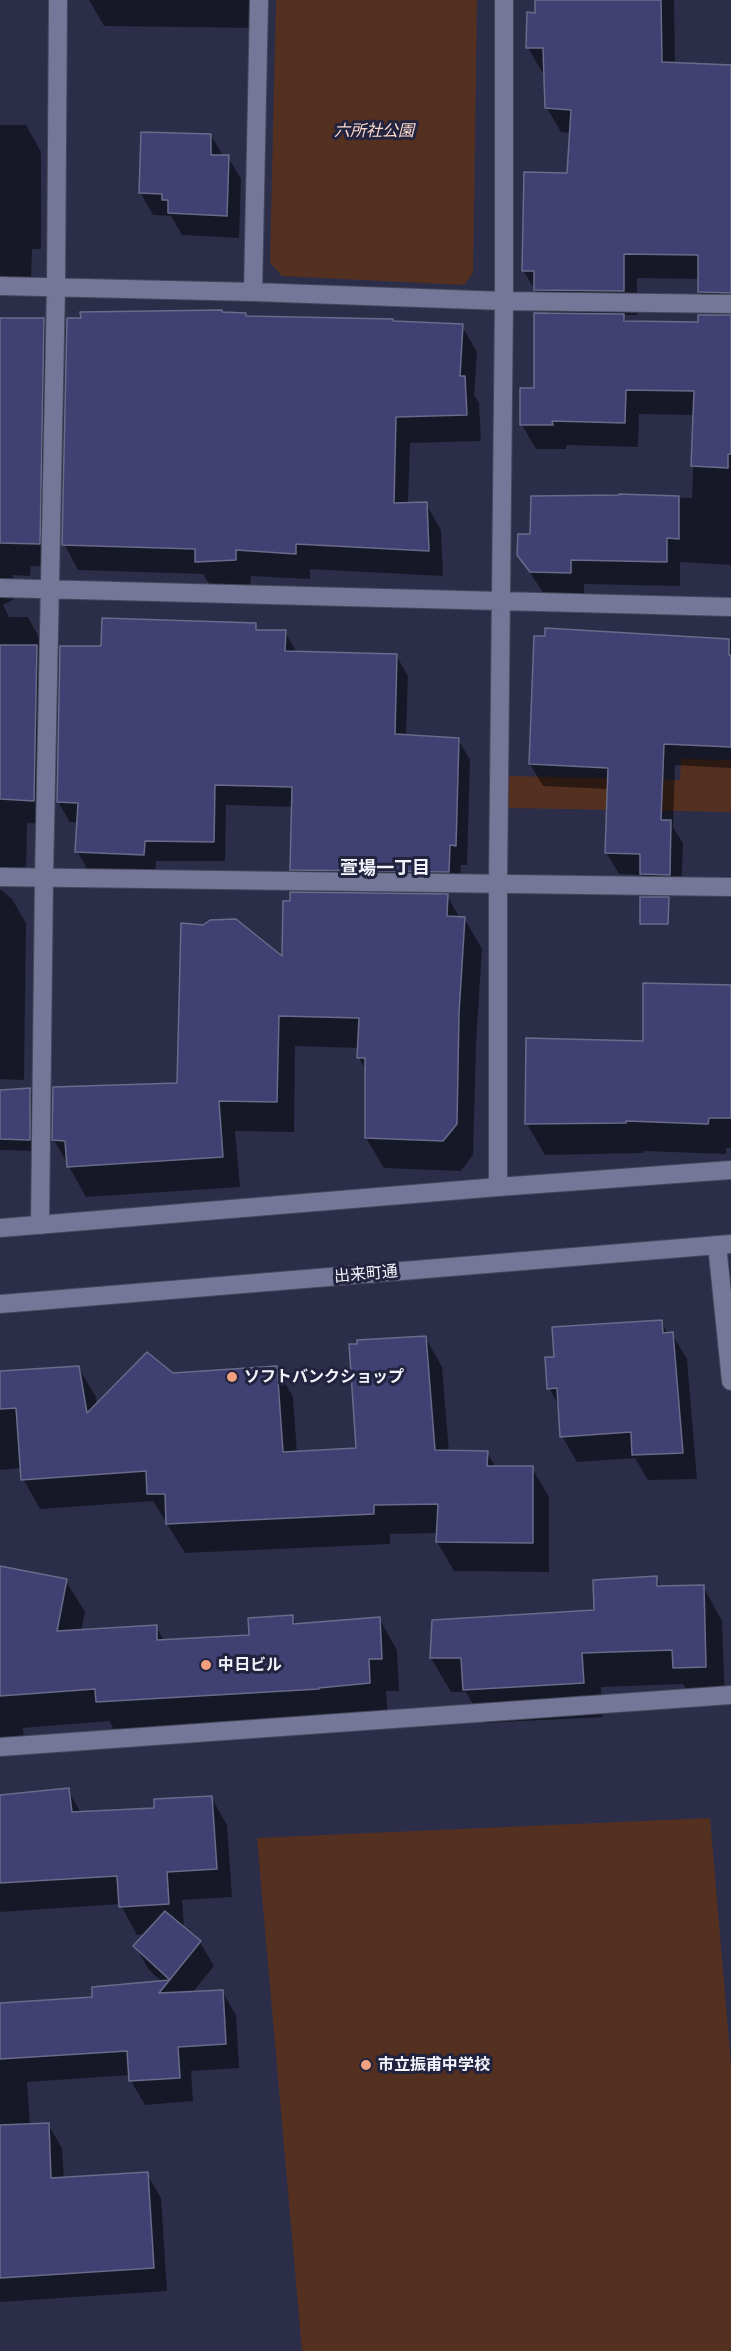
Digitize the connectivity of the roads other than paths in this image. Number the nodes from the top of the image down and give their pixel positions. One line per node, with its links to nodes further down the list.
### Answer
1 (58, 0): 5 (street)
2 (259, 0): 6 (street)
3 (504, 0): 7 (street)
4 (0, 286): 5 (street)
5 (56, 286): 6 (street); 10 (street)
6 (253, 292): 7 (street)
7 (504, 302): 8 (street); 11 (street)
8 (731, 304)
9 (0, 588): 10 (street)
10 (50, 589): 11 (street); 14 (street)
11 (500, 602): 12 (street); 15 (street)
12 (731, 607)
13 (0, 877): 14 (street)
14 (44, 877): 15 (street); 19 (street)
15 (498, 883): 16 (street); 18 (street)
16 (731, 887)
17 (731, 1170): 18 (street)
18 (498, 1187): 19 (street)
19 (40, 1225): 20 (street)
20 (0, 1228)
21 (724, 1245): 22 (street, 出来町通); 23 (street)
22 (0, 1304)
23 (731, 1381)
24 (731, 1695): 25 (street)
25 (0, 1747)

